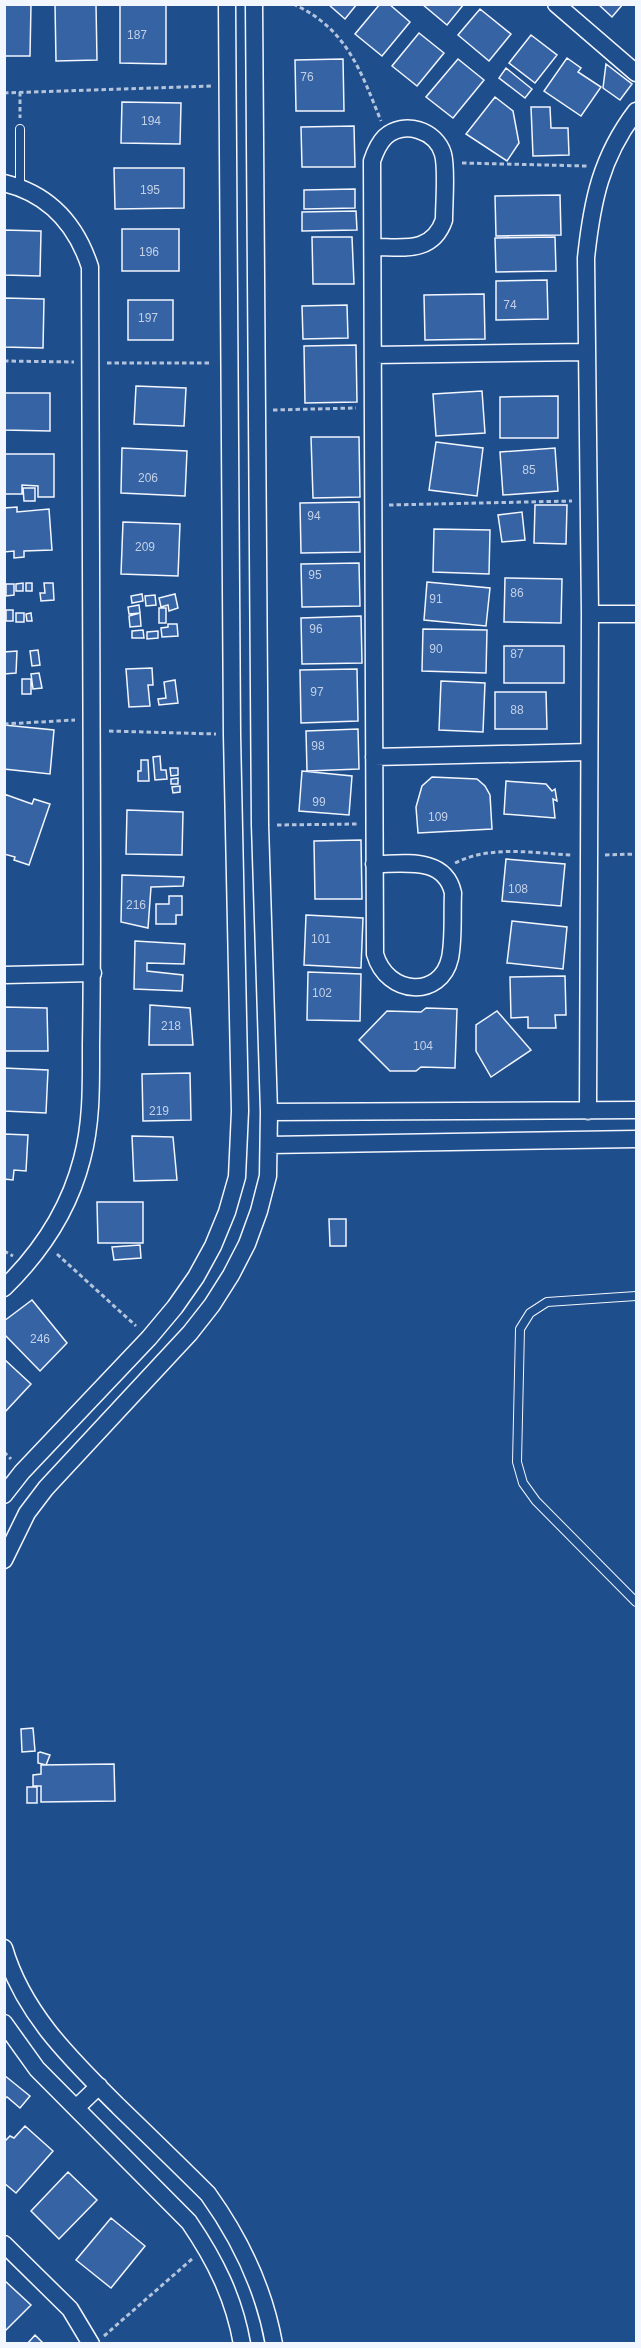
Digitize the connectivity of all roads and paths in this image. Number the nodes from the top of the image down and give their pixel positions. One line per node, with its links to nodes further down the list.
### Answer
1 (227, 4): 6 (street)
2 (254, 4): 16 (street)
3 (293, 4): 11 (path)
4 (556, 4): 5 (street)
5 (636, 73)
6 (228, 86): 8 (path); 15 (street)
7 (4, 93): 8 (path)
8 (20, 93): 10 (path)
9 (636, 111): 13 (street)
10 (20, 129): 14 (lane)
11 (387, 135): 12 (street); 17 (street)
12 (443, 163): 13 (path); 17 (street)
13 (604, 166): 18 (street)
14 (12, 186): 21 (street)
15 (228, 206): 16 (street); 22 (street)
16 (257, 208): 24 (street)
17 (372, 247): 19 (street)
18 (587, 352): 19 (street); 25 (street)
19 (373, 355): 23 (street)
20 (4, 361): 21 (path)
21 (90, 363): 22 (path); 30 (street)
22 (229, 363): 31 (street)
23 (373, 408): 24 (path); 26 (street)
24 (258, 411): 35 (street)
25 (588, 500): 26 (path); 27 (street)
26 (373, 506): 33 (street)
27 (590, 614): 28 (street); 32 (street)
28 (636, 614)
29 (4, 723): 30 (path)
30 (92, 725): 31 (path); 42 (street)
31 (232, 735): 40 (street)
32 (589, 752): 33 (street); 37 (street)
33 (374, 757): 34 (street)
34 (374, 824): 35 (path); 38 (street)
35 (260, 825): 41 (street)
36 (636, 854): 37 (path)
37 (587, 856): 39 (path); 45 (street)
38 (374, 864): 39 (street); 39 (street)
39 (442, 872)
40 (236, 921): 41 (street); 52 (street)
41 (263, 921): 46 (street)
42 (93, 972): 43 (street); 49 (street)
43 (4, 975)
44 (636, 1110): 45 (street)
45 (588, 1111): 46 (street)
46 (269, 1112): 48 (street)
47 (636, 1139): 48 (street)
48 (268, 1144): 54 (street)
49 (45, 1242): 50 (street); 52 (path)
50 (4, 1288)
51 (636, 1296): 55 (lane)
52 (149, 1338): 53 (street)
53 (4, 1495)
54 (4, 1560)
55 (636, 1602)
56 (4, 1948): 58 (street)
57 (4, 2023): 59 (street)
58 (99, 2086): 59 (street); 65 (street)
59 (76, 2108): 61 (street)
60 (4, 2244): 62 (street)
61 (206, 2247): 63 (path); 64 (street)
62 (92, 2343)
63 (96, 2343)
64 (242, 2343)
65 (274, 2343)

